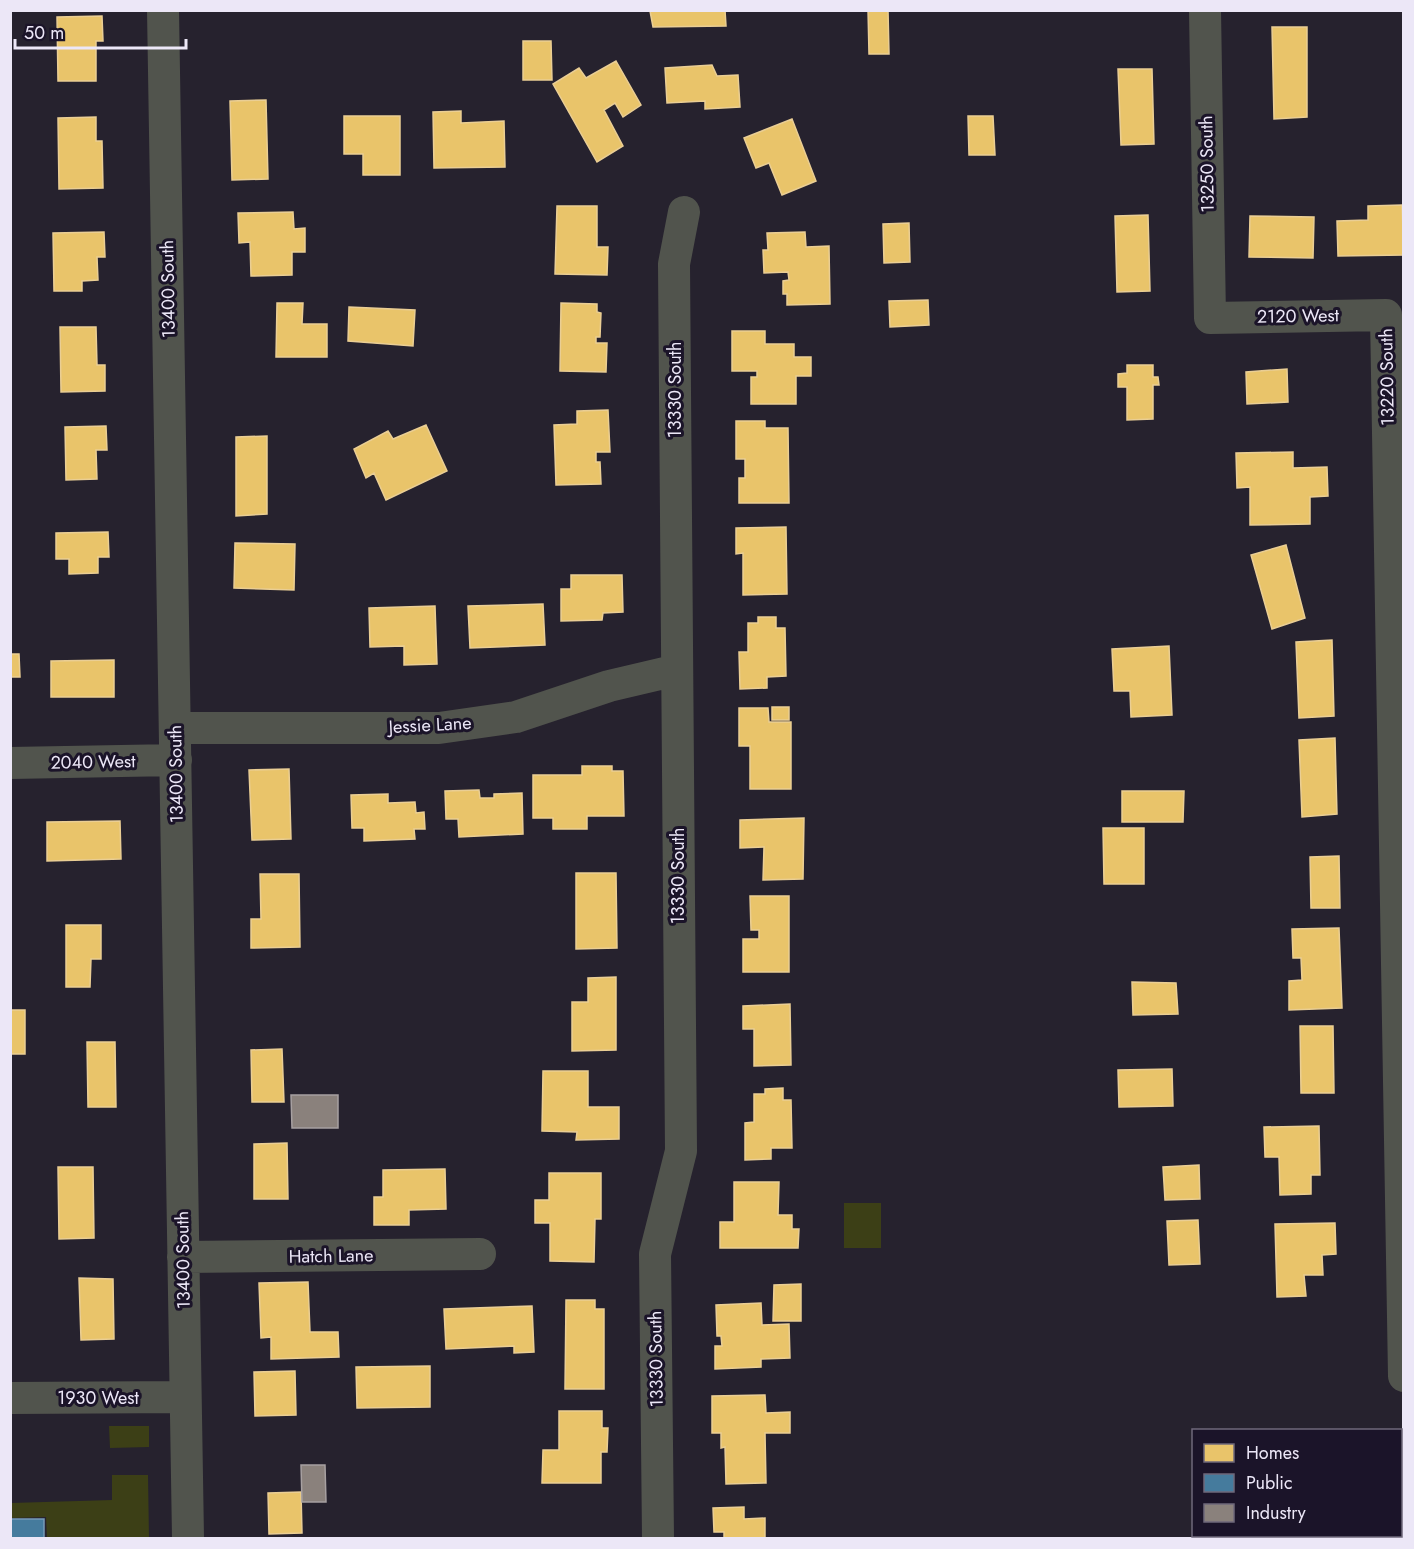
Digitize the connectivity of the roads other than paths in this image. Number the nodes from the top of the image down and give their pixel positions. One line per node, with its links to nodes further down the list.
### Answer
1 (163, 10): 7 (street, 13400 South)
2 (1205, 10): 5 (street, 13250 South)
3 (684, 212): 6 (street, 13330 South)
4 (1386, 315): 5 (street, 2120 West); 12 (street, 13220 South)
5 (1210, 318)
6 (677, 670): 7 (street, Jessie Lane); 16 (street, 13330 South)
7 (176, 728): 8 (street, 13400 South)
8 (176, 760): 9 (street, 2040 West); 11 (street, 13400 South)
9 (10, 763)
10 (480, 1254): 11 (street, Hatch Lane)
11 (183, 1257): 13 (street, 13400 South)
12 (1404, 1376)
13 (185, 1397): 14 (street, 1930 West); 15 (street, 13400 South)
14 (10, 1398)
15 (188, 1539)
16 (658, 1539)

